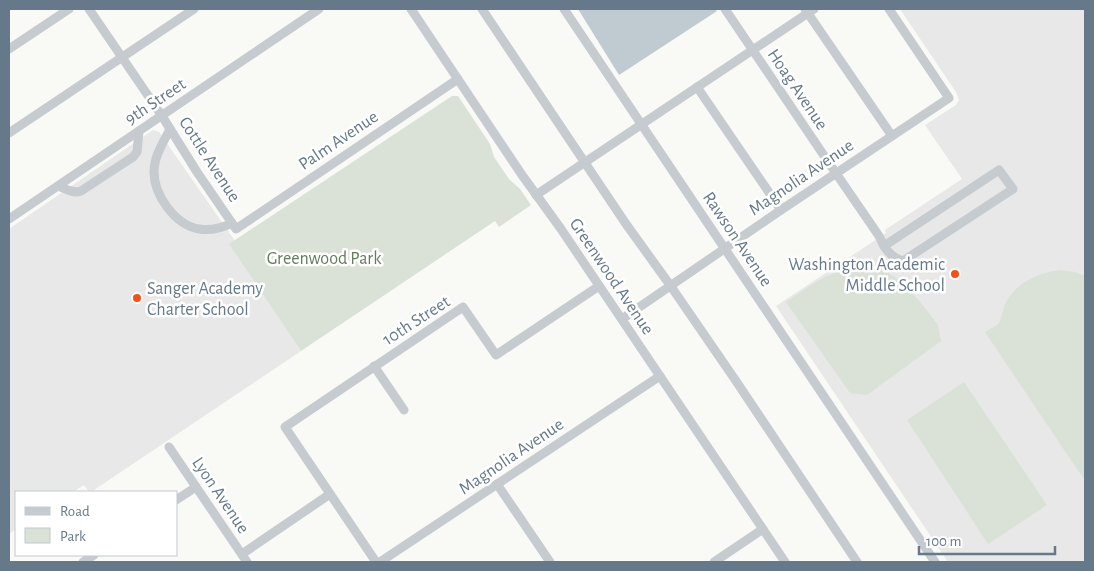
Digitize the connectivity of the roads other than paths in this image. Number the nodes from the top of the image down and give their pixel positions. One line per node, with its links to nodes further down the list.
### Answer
1 (68, 9): 11 (street)
2 (89, 9): 13 (street, Cottle Avenue)
3 (194, 9): 13 (street)
4 (319, 9): 16 (street, 9th Street)
5 (411, 9): 14 (street, Greenwood Avenue)
6 (482, 9): 22 (street)
7 (564, 9): 17 (street, Rawson Avenue)
8 (725, 9): 12 (street, Hoag Avenue)
9 (889, 9): 21 (street, Magnolia Avenue)
10 (809, 10): 12 (street); 21 (street)
11 (9, 49)
12 (753, 50): 15 (street); 23 (street, Hoag Avenue)
13 (122, 57): 16 (street, Cottle Avenue); 20 (street)
14 (458, 79): 25 (street, Greenwood Avenue); 28 (street, Palm Avenue)
15 (698, 87): 17 (street); 26 (street)
16 (162, 116): 18 (street, Cottle Avenue); 19 (street, 9th Street)
17 (642, 124): 22 (street); 30 (street, Rawson Avenue)
18 (170, 129): 28 (street, Cottle Avenue); 28 (street, Palm Avenue)
19 (139, 131): 24 (street, 9th Street); 24 (street)
20 (9, 133)
21 (892, 136): 23 (street, Magnolia Avenue)
22 (585, 162): 25 (street); 31 (street)
23 (837, 173): 26 (street, Magnolia Avenue); 29 (street, Hoag Avenue)
24 (58, 186): 27 (street, 9th Street)
25 (536, 195): 32 (street, Greenwood Avenue)
26 (781, 210): 30 (street, Magnolia Avenue)
27 (9, 219)
28 (234, 226)
29 (884, 246): 29 (street)
30 (725, 248): 31 (street, Magnolia Avenue); 50 (street, Rawson Avenue)
31 (670, 285): 33 (street, Magnolia Avenue); 49 (street)
32 (599, 286): 33 (street, Greenwood Avenue); 34 (street, 10th Street)
33 (622, 319): 35 (street, Greenwood Avenue)
34 (374, 366): 36 (street); 40 (street, 10th Street)
35 (660, 376): 38 (street, Magnolia Avenue); 42 (street, Greenwood Avenue)
36 (404, 410)
37 (169, 447): 39 (street, Lyon Avenue)
38 (497, 484): 45 (street, Magnolia Avenue); 46 (street)
39 (196, 486): 41 (street); 43 (street, Lyon Avenue)
40 (330, 494): 43 (street); 44 (street)
41 (178, 499)
42 (763, 529): 47 (street); 48 (street, Greenwood Avenue)
43 (244, 558)
44 (376, 562)
45 (380, 562)
46 (550, 562)
47 (714, 562)
48 (785, 562)
49 (857, 562)
50 (935, 562)

